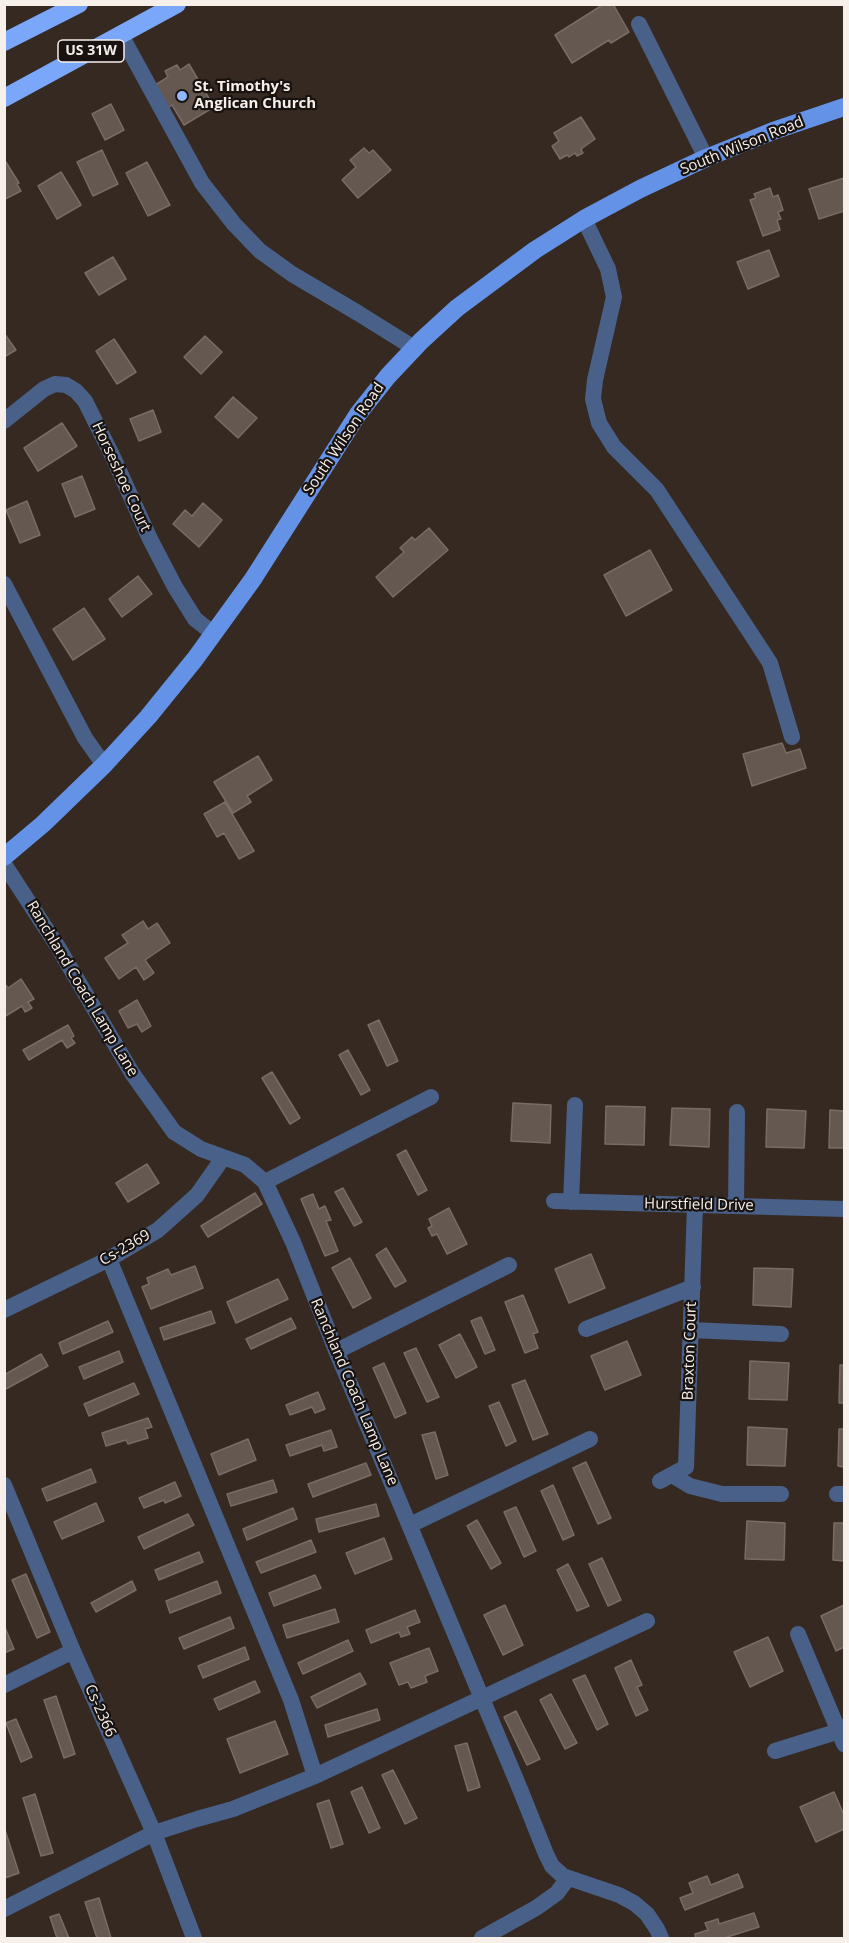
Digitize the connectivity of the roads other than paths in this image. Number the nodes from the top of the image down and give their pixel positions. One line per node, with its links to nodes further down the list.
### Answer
1 (79, 4): 5 (highway, US 31W)
2 (177, 4): 4 (highway, US 31W)
3 (639, 24): 8 (street)
4 (121, 35): 6 (highway, US 31W); 10 (street)
5 (4, 42)
6 (4, 98)
7 (844, 107): 8 (main road, South Wilson Road)
8 (706, 158): 9 (main road, South Wilson Road)
9 (584, 219): 10 (main road, South Wilson Road); 14 (street)
10 (414, 348): 13 (main road, South Wilson Road)
11 (4, 421): 13 (street, Horseshoe Court)
12 (4, 584): 15 (street)
13 (214, 634): 15 (main road, South Wilson Road)
14 (792, 737)
15 (104, 765): 16 (main road, South Wilson Road)
16 (4, 857)
17 (4, 864): 21 (street, Ranchland Coach Lamp Lane)
18 (431, 1097): 22 (street)
19 (575, 1105): 24 (street)
20 (738, 1112): 26 (street)
21 (223, 1158): 22 (street, Ranchland Coach Lamp Lane); 28 (street, Cs-2369)
22 (265, 1182): 35 (street, Ranchland Coach Lamp Lane)
23 (554, 1201): 24 (street, Hurstfield Drive)
24 (571, 1202): 25 (street, Hurstfield Drive)
25 (695, 1205): 26 (street, Hurstfield Drive); 30 (street, Braxton Court)
26 (736, 1206): 27 (street, Hurstfield Drive)
27 (844, 1209)
28 (109, 1259): 31 (street, Cs-2369); 47 (street)
29 (509, 1265): 35 (street)
30 (693, 1287): 32 (street); 33 (street, Braxton Court)
31 (4, 1310)
32 (586, 1329)
33 (691, 1330): 34 (street); 38 (street, Braxton Court)
34 (781, 1334)
35 (337, 1351): 39 (street, Ranchland Coach Lamp Lane)
36 (590, 1439): 39 (street)
37 (4, 1485): 42 (street, Cs-2366)
38 (782, 1494)
39 (410, 1525): 44 (street, Ranchland Coach Lamp Lane)
40 (647, 1621): 44 (street)
41 (798, 1634): 45 (street)
42 (73, 1652): 43 (street); 48 (street, Cs-2366)
43 (4, 1685)
44 (481, 1699): 47 (street); 49 (street, Ranchland Coach Lamp Lane)
45 (843, 1734): 46 (street)
46 (775, 1750)
47 (315, 1776): 48 (street)
48 (154, 1833): 50 (street); 51 (street, Cs-2366)
49 (568, 1878): 52 (street); 53 (street, Ranchland Coach Lamp Lane)
50 (4, 1909)
51 (194, 1938)
52 (482, 1938)
53 (661, 1938)

